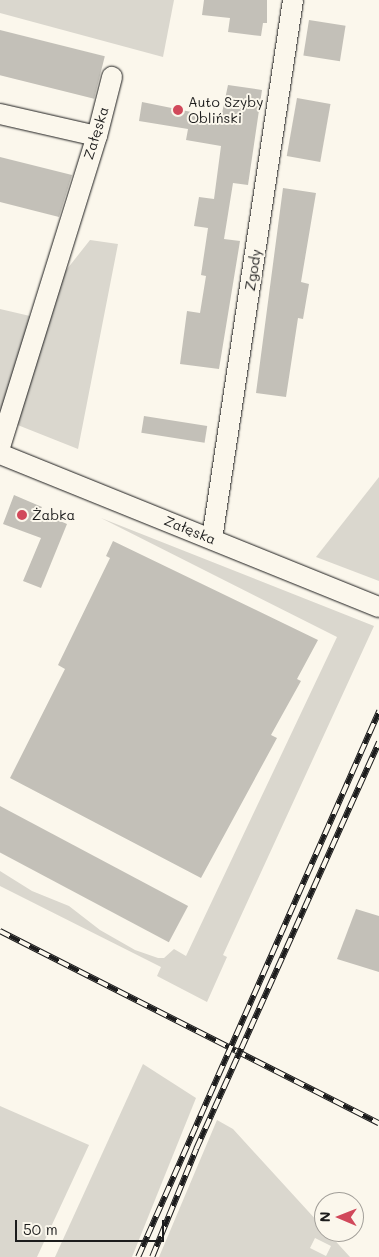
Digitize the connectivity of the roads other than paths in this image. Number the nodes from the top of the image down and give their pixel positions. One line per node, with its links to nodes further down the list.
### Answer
1 (293, 0): 7 (street, Zgody)
2 (112, 78): 4 (street, Załęska)
3 (0, 114): 4 (street)
4 (97, 136): 5 (street, Załęska)
5 (0, 447)
6 (0, 454): 7 (street, Załęska)
7 (212, 539): 8 (street, Załęska)
8 (379, 606)

